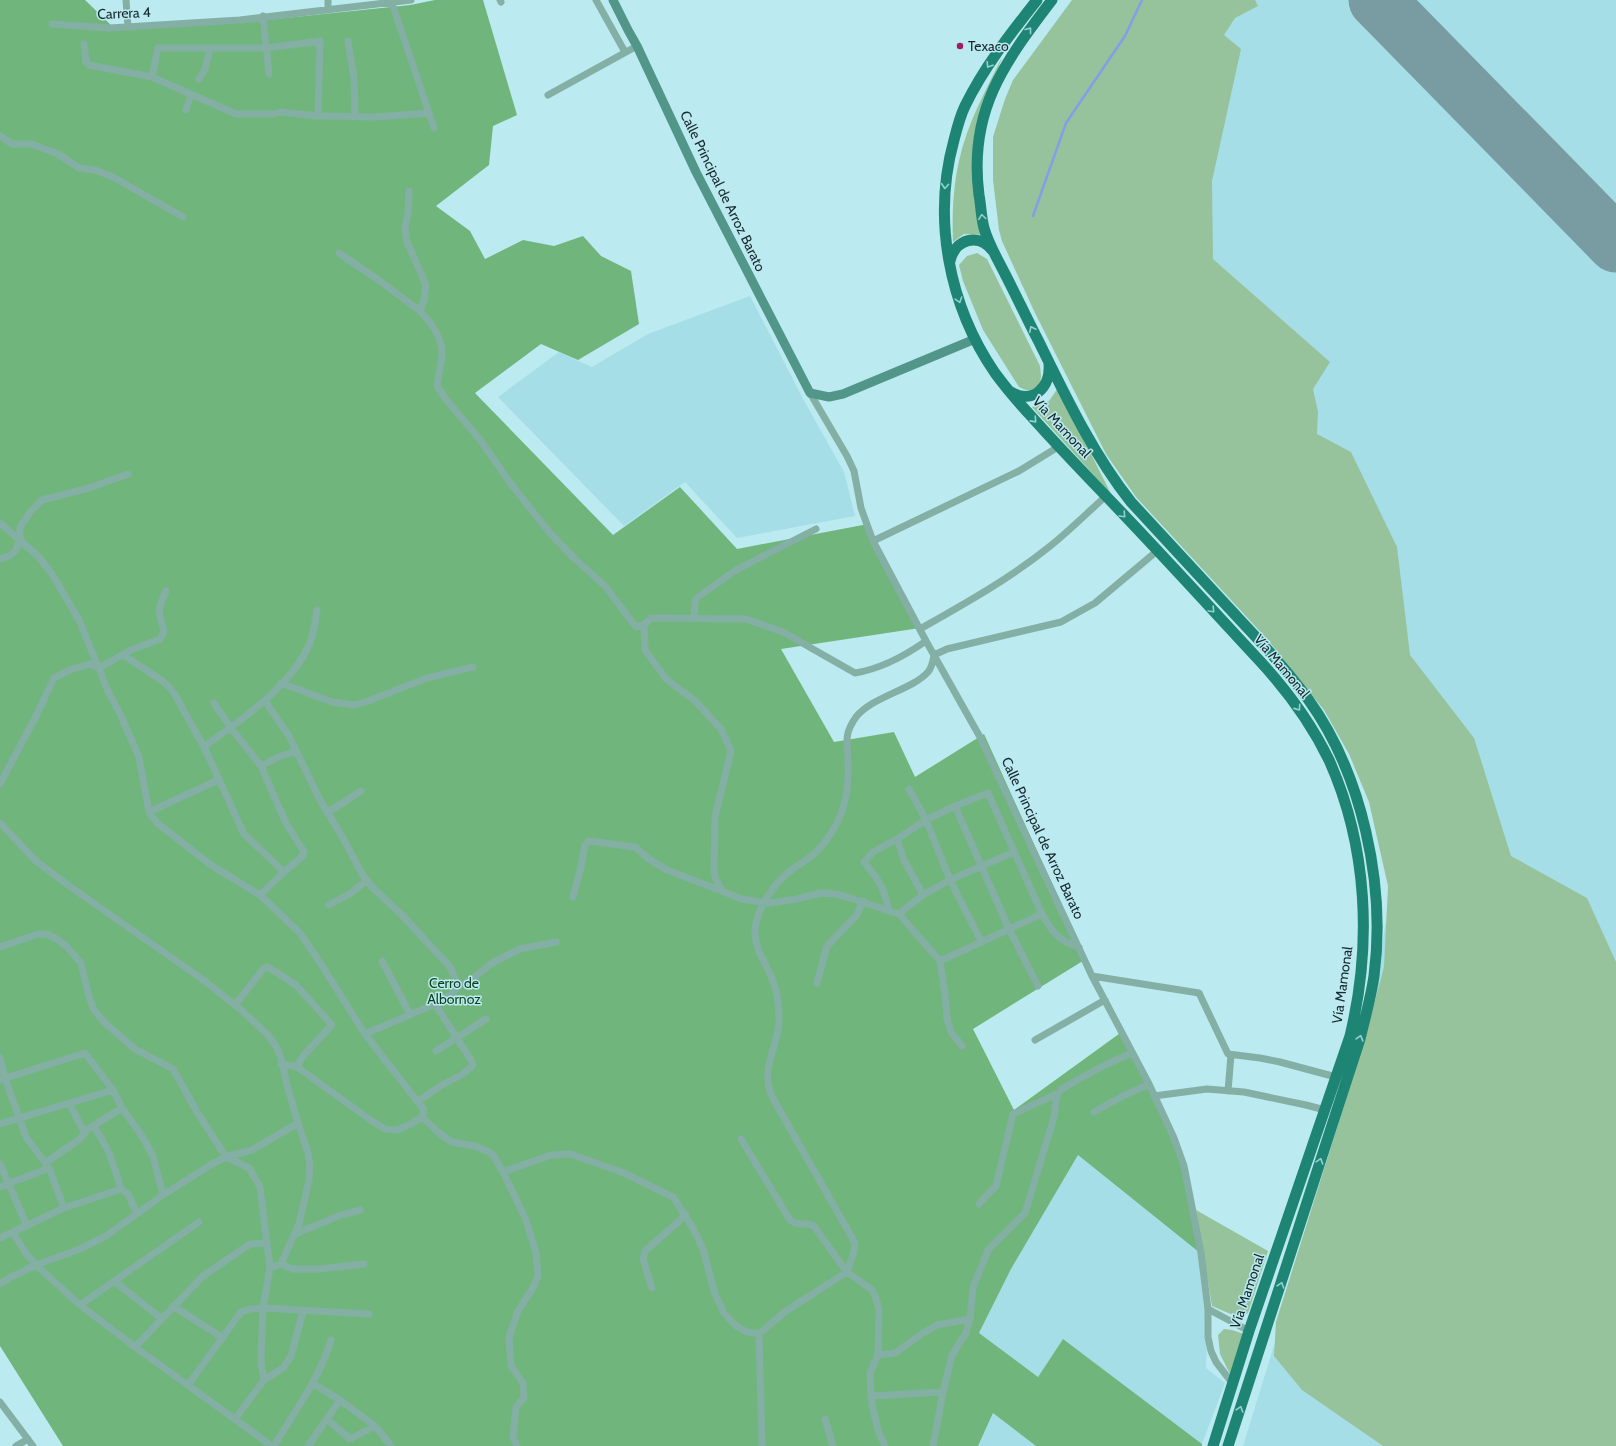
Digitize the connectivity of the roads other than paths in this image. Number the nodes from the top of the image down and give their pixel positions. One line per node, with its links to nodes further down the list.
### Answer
1 (126, 0): 12 (street)
2 (328, 0): 9 (street)
3 (411, 0): 8 (street, Carrera 4)
4 (596, 0): 18 (street)
5 (613, 0): 15 (street, Calle Principal de Arroz Barato)
6 (1037, 0): 34 (main road, Vía Mamonal, one-way to 34)
7 (1052, 0): 33 (main road, Vía Mamonal, one-way to 7)
8 (392, 3): 9 (street, Carrera 4); 25 (street)
9 (328, 10): 10 (street, Carrera 4)
10 (263, 16): 12 (street, Carrera 4); 16 (street)
11 (52, 24): 12 (street, Carrera 4)
12 (128, 26)
13 (348, 41): 27 (street)
14 (84, 44): 20 (street)
15 (637, 46): 18 (street); 39 (street, Calle Principal de Arroz Barato)
16 (267, 48): 17 (street); 19 (street); 26 (street)
17 (210, 49): 20 (street); 21 (street)
18 (625, 52): 23 (street)
19 (269, 74)
20 (152, 77): 22 (street)
21 (199, 79)
22 (191, 95): 24 (street); 26 (street)
23 (548, 95)
24 (186, 110)
25 (429, 112): 27 (street); 28 (street)
26 (318, 116): 27 (street)
27 (355, 117)
28 (434, 128)
29 (0, 136): 31 (street)
30 (409, 191): 35 (street)
31 (183, 217)
32 (339, 254): 35 (street)
33 (995, 254): 34 (main road); 37 (main road, Vía Mamonal, one-way to 33)
34 (949, 262): 36 (main road, Vía Mamonal, one-way to 36)
35 (420, 311): 52 (street)
36 (975, 339): 38 (main road, Vía Mamonal); 39 (street)
37 (1049, 364): 38 (main road); 200 (main road, Vía Mamonal, one-way to 37)
38 (1008, 391): 40 (main road, Vía Mamonal, one-way to 40)
39 (810, 393): 46 (street, Calle Principal de Arroz Barato)
40 (1058, 447): 42 (main road, Vía Mamonal); 46 (street)
41 (128, 474): 45 (street)
42 (1106, 496): 47 (main road, Vía Mamonal, one-way to 47); 53 (street)
43 (0, 523): 45 (street)
44 (816, 529): 51 (street)
45 (20, 540): 48 (street); 58 (street)
46 (873, 541): 53 (street, Calle Principal de Arroz Barato)
47 (1156, 551): 56 (street); 117 (main road, Vía Mamonal, one-way to 117)
48 (0, 559)
49 (166, 591): 55 (street)
50 (317, 610): 59 (street)
51 (694, 618): 52 (street); 54 (street)
52 (644, 625): 81 (street)
53 (920, 629): 54 (street, Calle Principal de Arroz Barato)
54 (926, 641): 56 (street, Calle Principal de Arroz Barato)
55 (123, 655): 58 (street); 63 (street)
56 (934, 655): 86 (street); 95 (street, Calle Principal de Arroz Barato)
57 (473, 667): 59 (street)
58 (99, 668): 67 (street); 71 (street)
59 (281, 683): 60 (street)
60 (266, 701): 62 (street); 64 (street)
61 (214, 703): 62 (street)
62 (230, 727): 63 (street); 65 (street)
63 (204, 747): 66 (street)
64 (296, 751): 65 (street); 72 (street)
65 (261, 766): 78 (street)
66 (218, 780): 71 (street); 78 (street)
67 (0, 784)
68 (909, 789): 73 (street)
69 (361, 792): 72 (street)
70 (955, 806): 73 (street); 76 (street); 77 (street)
71 (149, 812): 82 (street)
72 (327, 813): 79 (street)
73 (926, 820): 75 (street); 80 (street)
74 (0, 824): 104 (street)
75 (897, 839): 83 (street); 88 (street)
76 (1014, 852): 77 (street); 90 (street)
77 (982, 867): 80 (street); 91 (street)
78 (284, 872): 82 (street)
79 (367, 880): 87 (street); 101 (street)
80 (950, 880): 83 (street); 92 (street)
81 (722, 891): 84 (street); 86 (street)
82 (260, 895): 107 (street)
83 (923, 895): 89 (street)
84 (573, 897)
85 (863, 901): 86 (street); 88 (street); 99 (street)
86 (764, 903): 158 (street)
87 (329, 905)
88 (889, 911): 89 (street)
89 (899, 914): 97 (street)
90 (1042, 914): 91 (street); 95 (street)
91 (1009, 929): 92 (street); 100 (street)
92 (981, 941): 97 (street)
93 (556, 942): 101 (street)
94 (0, 947): 135 (street)
95 (1079, 947): 98 (street, Calle Principal de Arroz Barato)
96 (382, 961): 105 (street)
97 (940, 961): 110 (street)
98 (1092, 976): 102 (street, Calle Principal de Arroz Barato); 113 (street)
99 (817, 983)
100 (1038, 986)
101 (457, 988): 103 (street)
102 (1105, 1000): 109 (street); 112 (street, Calle Principal de Arroz Barato)
103 (435, 1004): 105 (street); 108 (street)
104 (235, 1005): 115 (street); 116 (street)
105 (410, 1014): 107 (street)
106 (486, 1019): 108 (street)
107 (364, 1034): 124 (street)
108 (456, 1038): 111 (street); 124 (street)
109 (1035, 1040)
110 (962, 1046)
111 (436, 1051)
112 (1132, 1053): 119 (street, Calle Principal de Arroz Barato); 122 (street)
113 (1231, 1055): 117 (street); 121 (street)
114 (0, 1058): 118 (street)
115 (282, 1064): 116 (street); 131 (street)
116 (297, 1067): 129 (street)
117 (1336, 1077): 127 (main road, Vía Mamonal)
118 (3, 1079): 120 (street); 130 (street)
119 (1149, 1084): 123 (street, Calle Principal de Arroz Barato); 128 (street)
120 (113, 1090): 125 (street); 126 (street)
121 (1228, 1091): 123 (street); 127 (street)
122 (1057, 1094): 143 (street); 169 (street)
123 (1154, 1096): 165 (street, Calle Principal de Arroz Barato)
124 (418, 1101): 129 (street)
125 (69, 1103): 130 (street); 133 (street)
126 (122, 1108): 133 (street); 142 (street)
127 (1325, 1110): 170 (main road, Vía Mamonal)
128 (1094, 1112)
129 (422, 1117): 138 (street)
130 (20, 1119): 132 (street); 137 (street)
131 (298, 1123): 135 (street); 151 (street)
132 (0, 1124)
133 (91, 1128): 137 (street); 141 (street)
134 (741, 1139): 158 (street)
135 (226, 1157): 142 (street); 153 (street)
136 (0, 1164): 139 (street)
137 (47, 1165): 139 (street); 144 (street)
138 (503, 1172): 147 (street); 194 (street)
139 (9, 1184): 140 (street); 149 (street)
140 (0, 1187)
141 (121, 1189): 144 (street); 146 (street)
142 (163, 1195): 146 (street)
143 (979, 1204)
144 (64, 1208): 149 (street)
145 (360, 1210): 151 (street)
146 (137, 1214): 156 (street)
147 (686, 1215): 161 (street); 171 (street)
148 (199, 1222): 159 (street)
149 (27, 1226): 150 (street)
150 (13, 1233): 152 (street); 156 (street)
151 (295, 1234): 154 (street)
152 (0, 1238)
153 (267, 1243): 157 (street); 163 (street)
154 (281, 1264): 155 (street); 157 (street)
155 (364, 1264)
156 (36, 1266): 160 (street); 162 (street)
157 (270, 1268): 164 (street)
158 (847, 1272): 171 (street); 175 (street)
159 (114, 1281): 162 (street); 168 (street)
160 (0, 1284)
161 (652, 1288)
162 (80, 1305): 174 (street)
163 (173, 1306): 168 (street); 172 (street)
164 (263, 1308): 166 (street); 172 (street); 176 (street)
165 (1208, 1309): 170 (street); 178 (street, Calle Principal de Arroz Barato)
166 (303, 1311): 167 (street); 176 (street)
167 (369, 1314)
168 (161, 1318): 174 (street)
169 (970, 1319): 175 (street); 180 (street)
170 (1249, 1331): 178 (main road, Vía Mamonal)
171 (759, 1334): 195 (street)
172 (223, 1338): 179 (street)
173 (331, 1340): 177 (street)
174 (135, 1347): 179 (street)
175 (878, 1355): 181 (street)
176 (264, 1380): 184 (street)
177 (312, 1383): 182 (street); 191 (street)
178 (1233, 1384): 199 (main road, Vía Mamonal)
179 (188, 1385): 184 (street)
180 (943, 1392): 181 (street); 198 (street)
181 (871, 1396): 197 (street)
182 (340, 1400): 185 (street); 187 (street)
183 (0, 1402): 188 (street)
184 (235, 1419): 191 (street)
185 (327, 1419): 187 (street); 192 (street)
186 (826, 1419): 196 (street)
187 (375, 1426): 193 (street)
188 (28, 1438): 189 (street); 190 (street)
189 (16, 1446)
190 (33, 1446)
191 (273, 1446)
192 (308, 1446)
193 (391, 1446)
194 (517, 1446)
195 (762, 1446)
196 (833, 1446)
197 (885, 1446)
198 (933, 1446)
199 (1213, 1446)
200 (1228, 1446)

